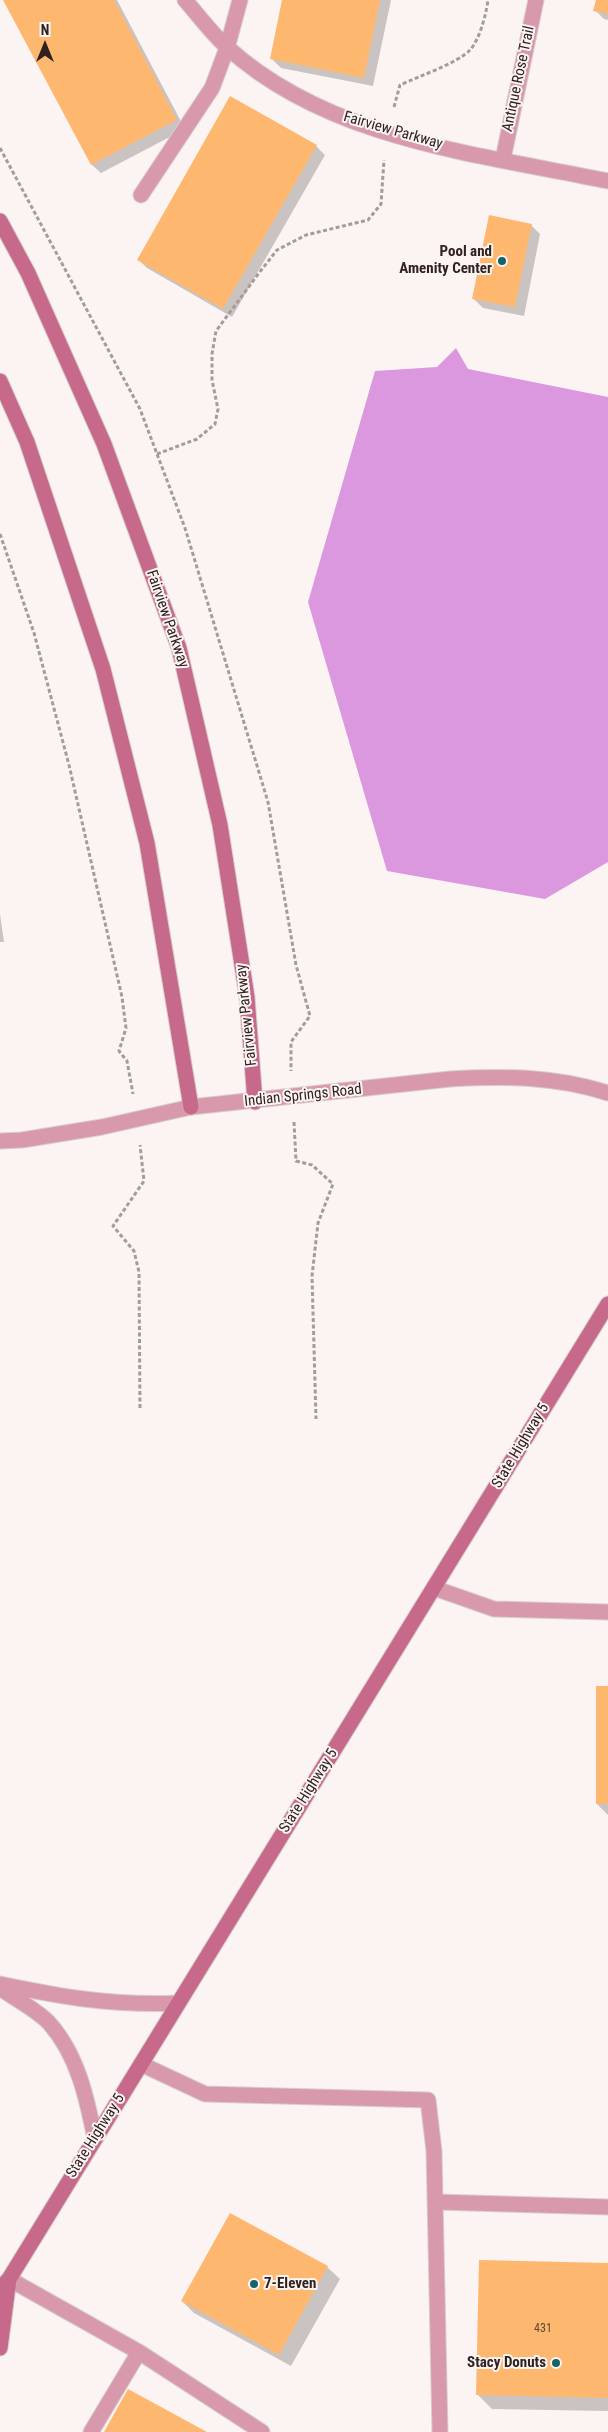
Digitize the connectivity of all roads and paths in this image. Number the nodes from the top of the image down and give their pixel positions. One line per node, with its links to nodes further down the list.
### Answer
1 (185, 0): 5 (street, Fairview Parkway)
2 (240, 0): 5 (street)
3 (488, 0): 6 (path)
4 (536, 0): 7 (street, Antique Rose Trail)
5 (227, 48): 6 (street, Fairview Parkway); 9 (street)
6 (388, 133): 7 (street, Fairview Parkway); 12 (path)
7 (503, 159): 8 (street, Fairview Parkway)
8 (608, 180)
9 (141, 195)
10 (0, 221): 15 (street, Fairview Parkway)
11 (0, 381): 16 (street)
12 (158, 454)
13 (0, 534): 17 (path)
14 (608, 1093): 15 (street, Indian Springs Road)
15 (255, 1102): 16 (street, Indian Springs Road)
16 (191, 1107): 17 (street, Indian Springs Road)
17 (137, 1119): 18 (street, Indian Springs Road); 20 (path)
18 (0, 1141)
19 (608, 1304): 21 (street, State Highway 5)
20 (140, 1408)
21 (434, 1588): 22 (street); 25 (street, State Highway 5)
22 (608, 1612)
23 (0, 1984): 25 (street)
24 (0, 1988): 27 (street)
25 (178, 2002): 26 (street, State Highway 5)
26 (141, 2064): 27 (street, State Highway 5); 28 (street)
27 (95, 2139): 30 (street, State Highway 5)
28 (436, 2202): 29 (street); 35 (street)
29 (608, 2207)
30 (4, 2283): 31 (street, State Highway 5); 32 (street)
31 (0, 2348)
32 (139, 2352): 33 (street); 34 (street)
33 (90, 2432)
34 (262, 2432)
35 (440, 2432)

